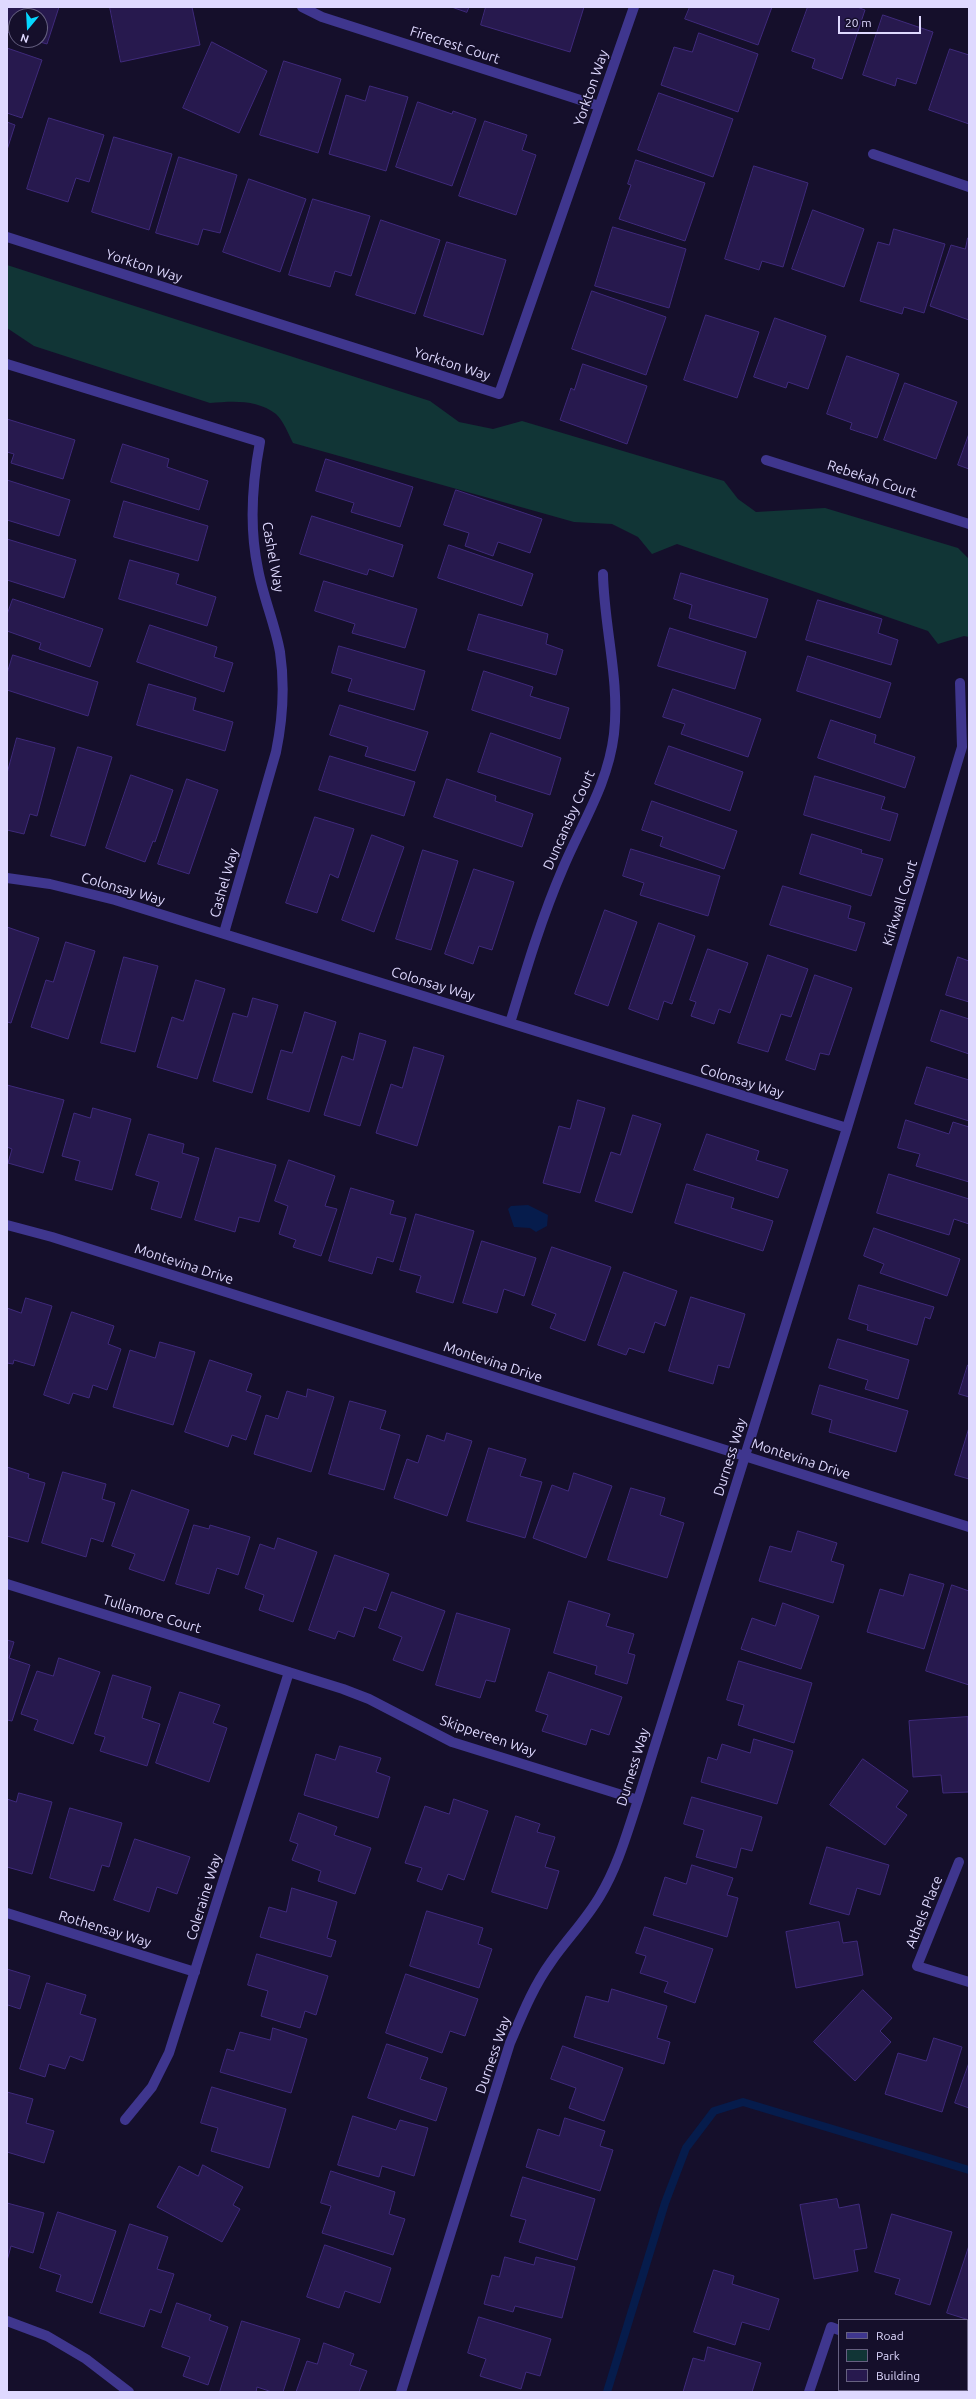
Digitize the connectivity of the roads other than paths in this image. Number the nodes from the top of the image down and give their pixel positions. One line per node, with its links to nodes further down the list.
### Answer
1 (302, 7): 3 (street, Firecrest Court)
2 (634, 7): 3 (street, Yorkton Way)
3 (599, 106): 6 (street, Yorkton Way)
4 (873, 154): 5 (street)
5 (969, 187)
6 (7, 237)
7 (7, 364): 13 (street, Cashel Way)
8 (766, 460): 9 (street, Rebekah Court)
9 (969, 524)
10 (603, 574): 14 (street, Duncansby Court)
11 (960, 683): 15 (street, Kirkwall Court)
12 (7, 878): 13 (street, Colonsay Way)
13 (224, 933): 14 (street, Colonsay Way)
14 (510, 1023): 15 (street, Colonsay Way)
15 (847, 1128): 17 (street, Durness Way)
16 (7, 1225): 17 (street, Montevina Drive)
17 (745, 1456): 18 (street, Montevina Drive); 21 (street, Durness Way)
18 (969, 1527)
19 (7, 1584): 20 (street, Tullamore Court)
20 (288, 1672): 21 (street, Skippereen Way); 24 (street, Coleraine Way)
21 (638, 1800): 30 (street, Durness Way)
22 (959, 1862): 25 (street, Athels Place)
23 (7, 1913): 24 (street, Rothensay Way)
24 (195, 1972): 26 (street, Coleraine Way)
25 (969, 1982)
26 (125, 2120)
27 (7, 2321): 29 (street)
28 (838, 2330): 31 (street)
29 (129, 2392)
30 (402, 2392)
31 (809, 2392)

